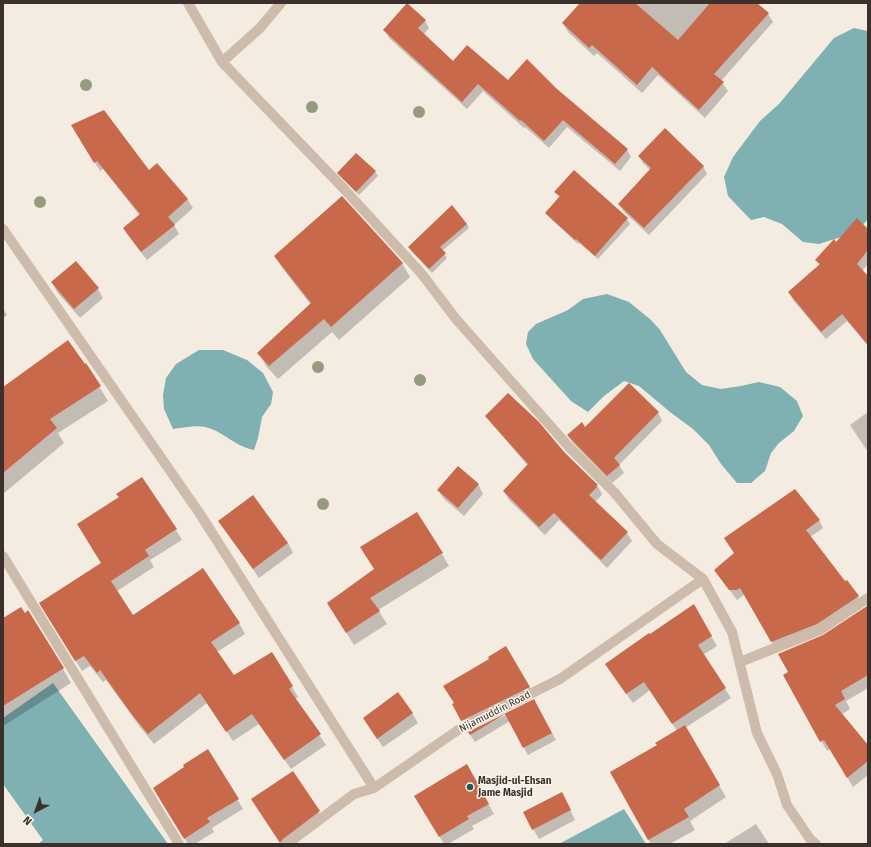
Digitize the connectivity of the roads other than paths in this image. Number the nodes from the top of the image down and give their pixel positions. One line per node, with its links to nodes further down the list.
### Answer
1 (188, 3): 3 (street)
2 (281, 3): 3 (street)
3 (222, 62): 6 (street)
4 (3, 229): 9 (street)
5 (3, 556): 10 (street)
6 (703, 579): 8 (street); 9 (street, Nijamuddin Road)
7 (868, 598): 8 (street)
8 (740, 662): 12 (street)
9 (374, 788): 11 (street, Nijamuddin Road)
10 (179, 844)
11 (287, 844)
12 (816, 844)

